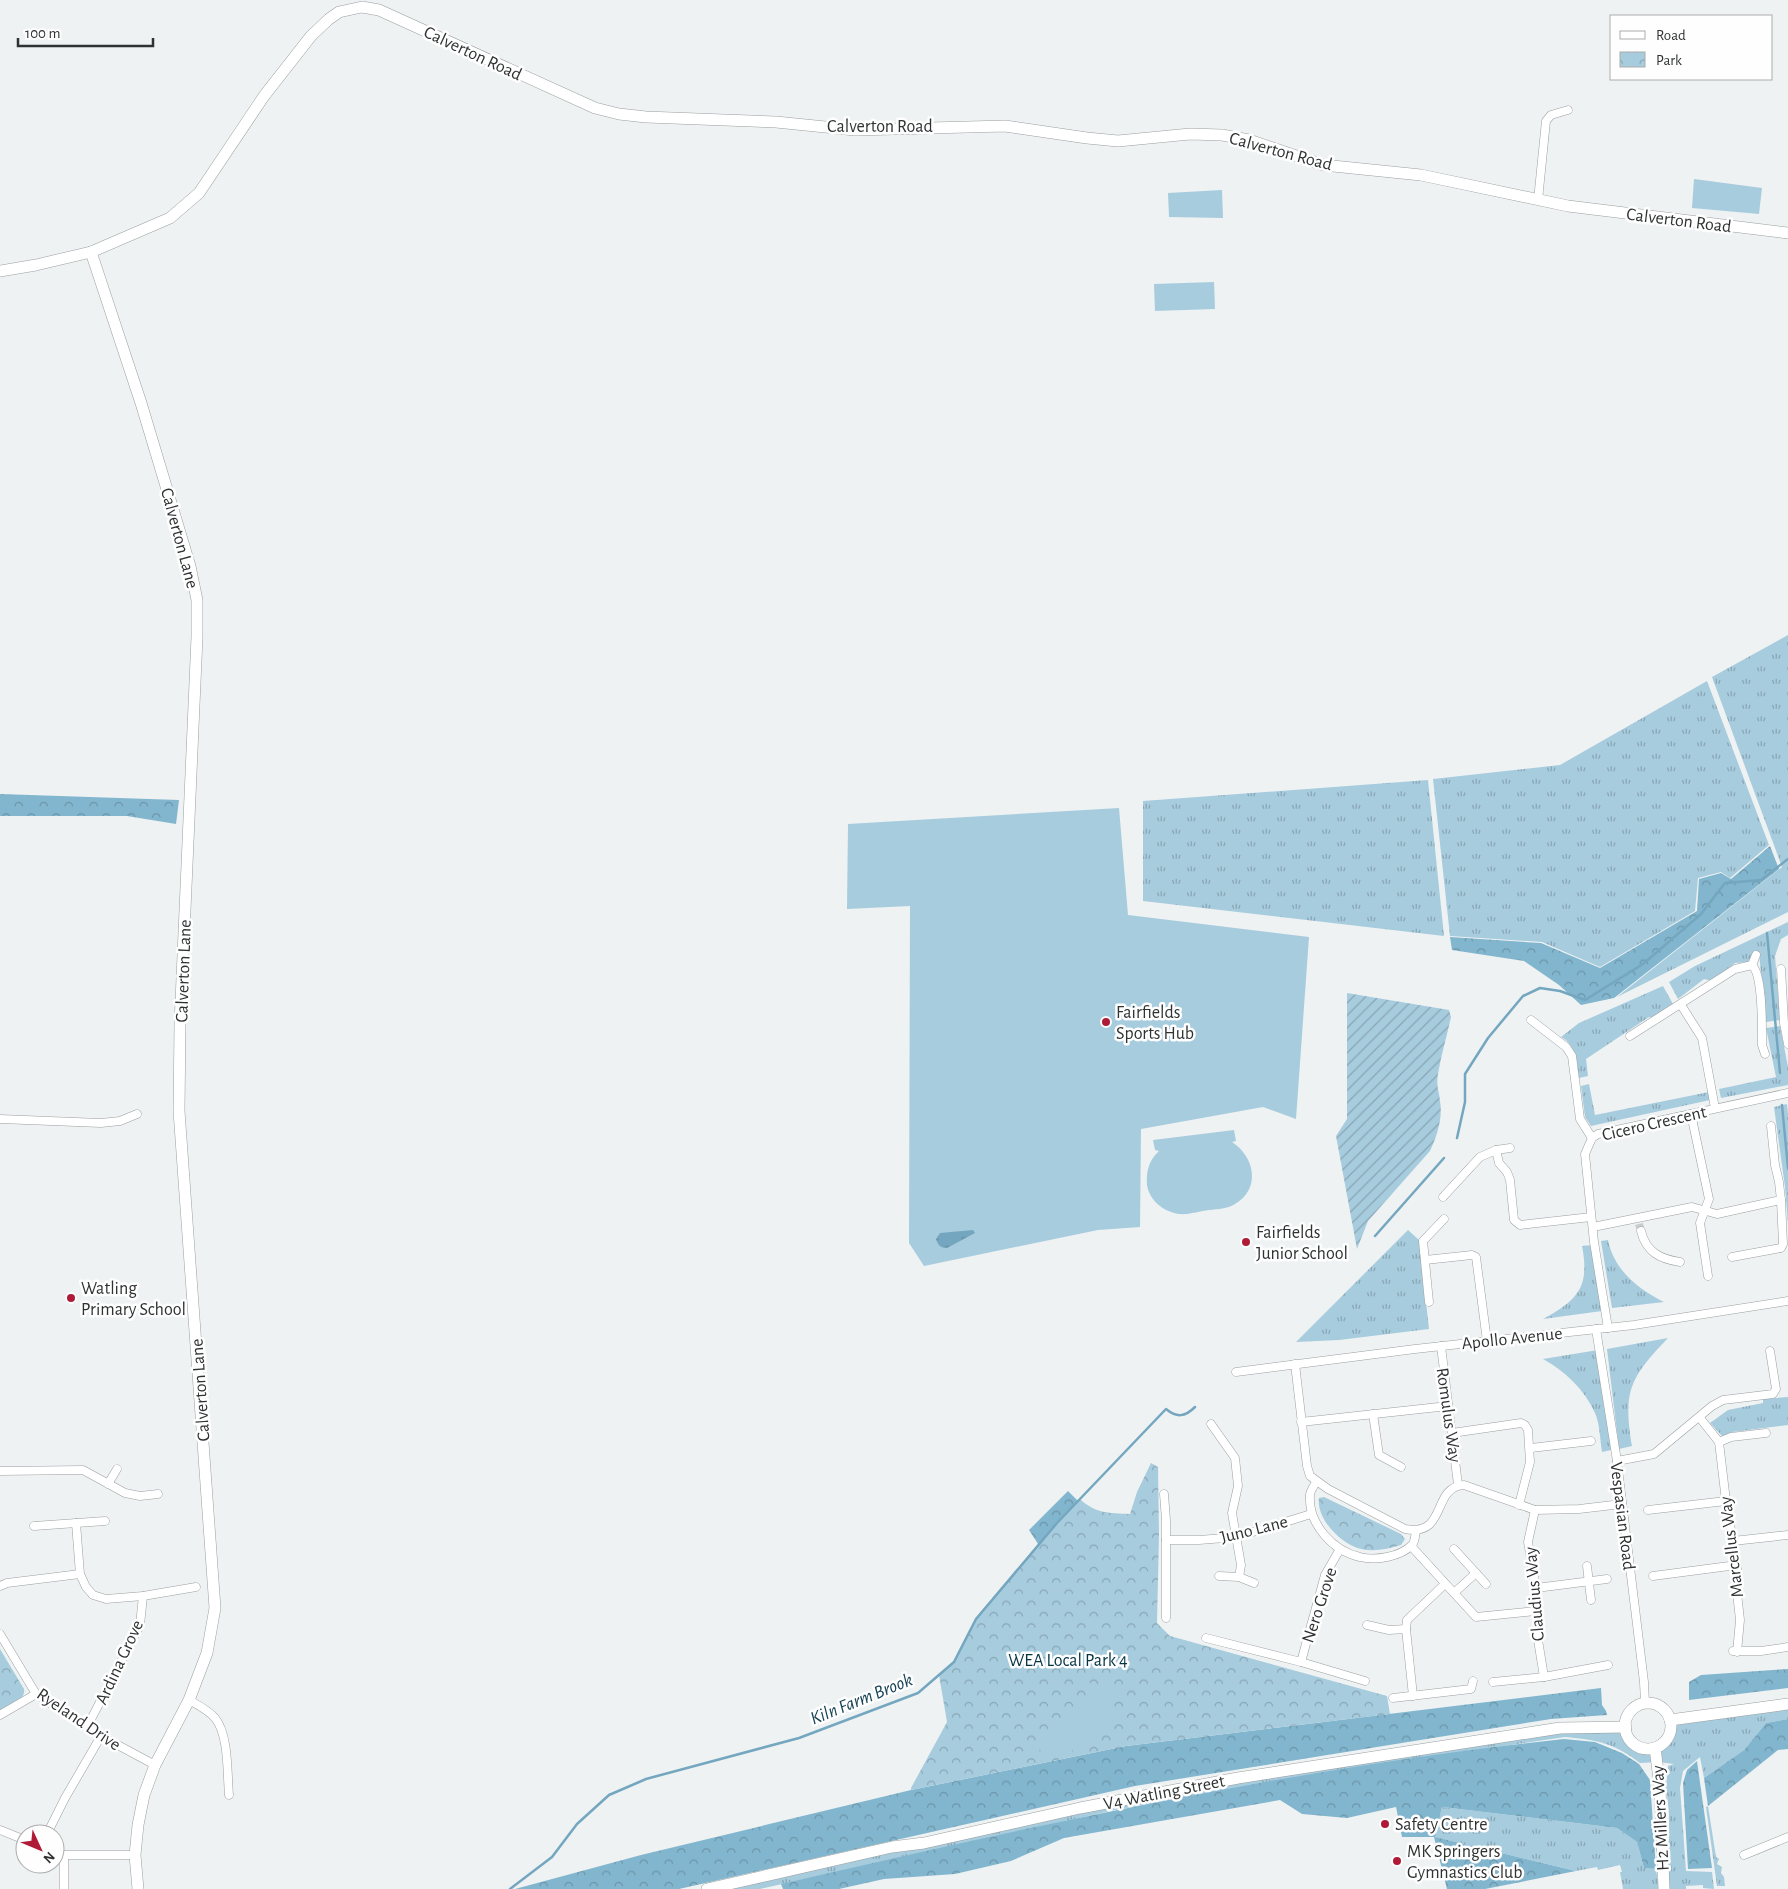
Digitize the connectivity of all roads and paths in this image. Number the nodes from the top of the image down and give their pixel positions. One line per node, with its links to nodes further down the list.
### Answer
1 (1568, 110): 2 (street)
2 (1538, 200): 3 (street, Calverton Road); 4 (street, Calverton Road)
3 (1788, 233)
4 (91, 252): 5 (street, Calverton Road); 114 (street, Calverton Lane)
5 (0, 271)
6 (1756, 955): 7 (street)
7 (1752, 965): 9 (street); 14 (street)
8 (1781, 969): 11 (street)
9 (1681, 1005): 12 (street); 16 (street)
10 (1531, 1020): 21 (street)
11 (1786, 1027): 13 (street)
12 (1630, 1036)
13 (1788, 1044)
14 (1765, 1054)
15 (1788, 1093): 16 (street, Cicero Crescent)
16 (1715, 1108): 18 (street, Cicero Crescent)
17 (137, 1114): 19 (street)
18 (1691, 1114): 21 (street, Cicero Crescent); 26 (street)
19 (0, 1119)
20 (1771, 1126): 25 (street)
21 (1592, 1138): 27 (street, Cicero Crescent)
22 (1510, 1148): 23 (street)
23 (1496, 1150): 24 (street); 27 (street)
24 (1444, 1197)
25 (1781, 1200): 26 (street); 31 (street)
26 (1704, 1210): 29 (street); 34 (street)
27 (1591, 1217): 30 (street, Cicero Crescent)
28 (1444, 1219): 32 (street)
29 (1639, 1224): 30 (street); 33 (street)
30 (1593, 1227): 37 (street, Cicero Crescent)
31 (1732, 1257)
32 (1425, 1260): 36 (street); 39 (street)
33 (1680, 1262)
34 (1708, 1276)
35 (1788, 1301): 37 (street, Apollo Avenue)
36 (1429, 1302)
37 (1608, 1328): 38 (street, Apollo Avenue)
38 (1596, 1329): 39 (street, Apollo Avenue); 54 (street, Vespasian Road)
39 (1487, 1341): 40 (street, Apollo Avenue)
40 (1440, 1346): 42 (street, Apollo Avenue); 44 (street, Romulus Way)
41 (1770, 1351): 46 (street)
42 (1295, 1364): 43 (street, Apollo Avenue); 47 (street)
43 (1236, 1372)
44 (1448, 1406): 45 (street); 49 (street, Romulus Way)
45 (1373, 1414): 47 (street); 55 (street)
46 (1700, 1418): 52 (street); 54 (street)
47 (1301, 1422): 58 (street)
48 (1211, 1424): 74 (street)
49 (1452, 1433): 53 (street); 60 (street, Romulus Way)
50 (1766, 1433): 52 (street)
51 (1592, 1441): 53 (street)
52 (1719, 1442): 63 (street, Marcellus Way)
53 (1531, 1448): 65 (street)
54 (1617, 1461): 64 (street, Vespasian Road)
55 (1401, 1467)
56 (117, 1469): 59 (street)
57 (0, 1471): 59 (street)
58 (1316, 1482): 68 (street); 72 (street)
59 (108, 1484): 61 (street)
60 (1458, 1485): 65 (street); 72 (street)
61 (158, 1494)
62 (1164, 1494): 75 (street)
63 (1726, 1501): 67 (street); 76 (street, Marcellus Way)
64 (1622, 1504): 66 (street); 115 (street, Vespasian Road)
65 (1519, 1505): 66 (street)
66 (1535, 1510): 94 (street, Claudius Way)
67 (1648, 1510)
68 (1312, 1514): 74 (street, Juno Lane); 78 (street)
69 (105, 1521): 70 (street)
70 (76, 1524): 71 (street); 83 (street, Ardina Grove)
71 (34, 1526)
72 (1416, 1531): 77 (street)
73 (1788, 1534): 76 (street)
74 (1237, 1537): 75 (street, Juno Lane); 86 (street)
75 (1166, 1540): 99 (street)
76 (1733, 1541): 80 (street, Marcellus Way)
77 (1411, 1546): 78 (street); 90 (street)
78 (1340, 1549): 105 (street, Nero Grove)
79 (1454, 1549): 82 (street)
80 (1737, 1565): 85 (street); 104 (street, Marcellus Way)
81 (1587, 1566): 88 (street)
82 (1476, 1573): 91 (street); 95 (street)
83 (80, 1574): 92 (street); 96 (street, Ardina Grove)
84 (1218, 1576): 86 (street)
85 (1653, 1576)
86 (1239, 1577): 89 (street)
87 (1607, 1579): 88 (street)
88 (1589, 1581): 94 (street); 97 (street)
89 (1254, 1583)
90 (1445, 1584): 95 (street); 101 (street)
91 (1486, 1584)
92 (0, 1586)
93 (196, 1587): 96 (street, Ardina Grove)
94 (1536, 1588): 98 (street, Claudius Way)
95 (1454, 1593): 98 (street)
96 (143, 1596): 119 (street, Ardina Grove)
97 (1591, 1600)
98 (1535, 1611): 107 (street, Claudius Way)
99 (1166, 1618)
100 (1367, 1625): 101 (street)
101 (1406, 1630): 112 (street)
102 (0, 1634): 111 (street, Ryeland Drive)
103 (1206, 1638): 105 (street, Nero Grove)
104 (1788, 1647)
105 (1301, 1662): 108 (street, Nero Grove)
106 (1608, 1665): 107 (street)
107 (1544, 1677): 110 (street)
108 (1365, 1681)
109 (1473, 1681): 112 (street)
110 (1493, 1682)
111 (36, 1694): 117 (street); 119 (street, Ryeland Drive)
112 (1414, 1696): 113 (street)
113 (1393, 1698)
114 (189, 1700): 123 (street, Calverton Lane); 124 (street)
115 (1645, 1704): 118 (street); 120 (street)
116 (1788, 1704): 118 (street)
117 (0, 1715)
118 (1670, 1720): 122 (street)
119 (87, 1727): 121 (street, Ryeland Drive)
120 (1626, 1727): 122 (street); 135 (street, V4 Watling Street)
121 (102, 1736): 123 (street, Ryeland Drive); 125 (street)
122 (1655, 1748): 136 (street, H2 Millers Way)
123 (155, 1765): 130 (street, Calverton Lane)
124 (229, 1795)
125 (52, 1824)
126 (0, 1830): 127 (street)
127 (15, 1836)
128 (1788, 1837): 131 (street)
129 (65, 1855): 130 (street)
130 (136, 1855): 134 (street, Calverton Lane)
131 (1744, 1855)
132 (64, 1874): 133 (street)
133 (64, 1889)
134 (138, 1889)
135 (707, 1889)
136 (1664, 1889)

